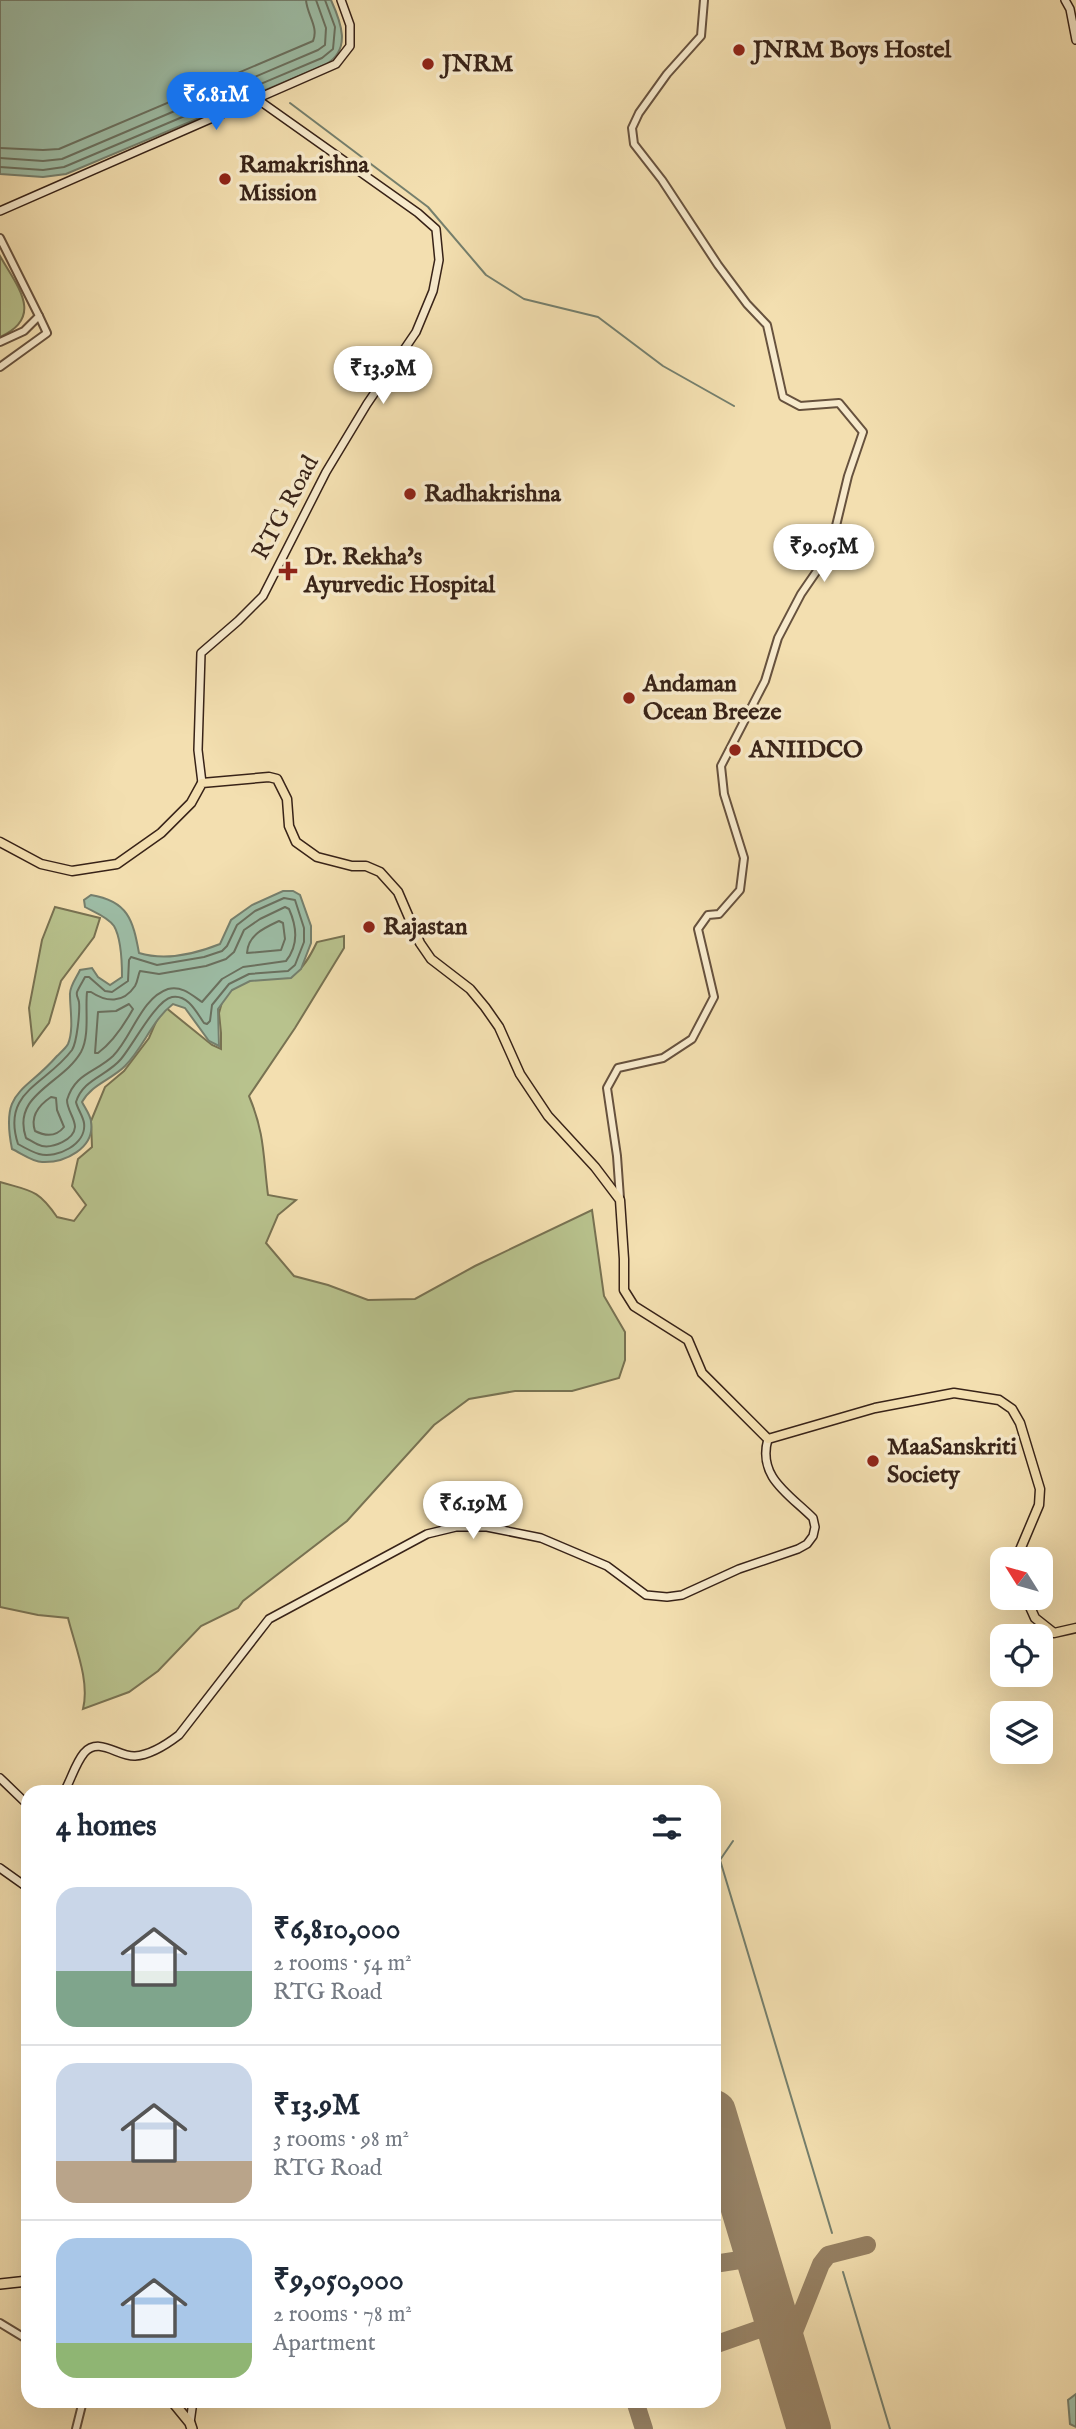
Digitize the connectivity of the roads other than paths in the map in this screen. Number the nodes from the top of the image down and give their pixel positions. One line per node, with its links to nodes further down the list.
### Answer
1 (341, 0): 5 (main road)
2 (704, 0): 13 (street)
3 (1065, 0): 4 (main road)
4 (1076, 40)
5 (257, 99): 6 (main road); 11 (main road, RTG Road)
6 (0, 211)
7 (0, 238): 8 (street)
8 (39, 316): 9 (street); 10 (street)
9 (0, 342)
10 (0, 367)
11 (202, 783): 12 (main road); 13 (main road)
12 (0, 842)
13 (620, 1200): 14 (main road)
14 (768, 1439): 15 (main road); 19 (main road)
15 (1021, 1547)
16 (1031, 1610): 17 (main road)
17 (1076, 1628)
18 (0, 1778): 20 (main road)
19 (68, 1785)
20 (21, 1798)
21 (0, 1868): 22 (main road)
22 (21, 1883)
23 (21, 2282): 24 (highway)
24 (0, 2284)
25 (0, 2323): 26 (street)
26 (21, 2336)
27 (81, 2408): 31 (street)
28 (177, 2408): 30 (highway)
29 (192, 2408): 30 (main road)
30 (191, 2426)
31 (76, 2429)

